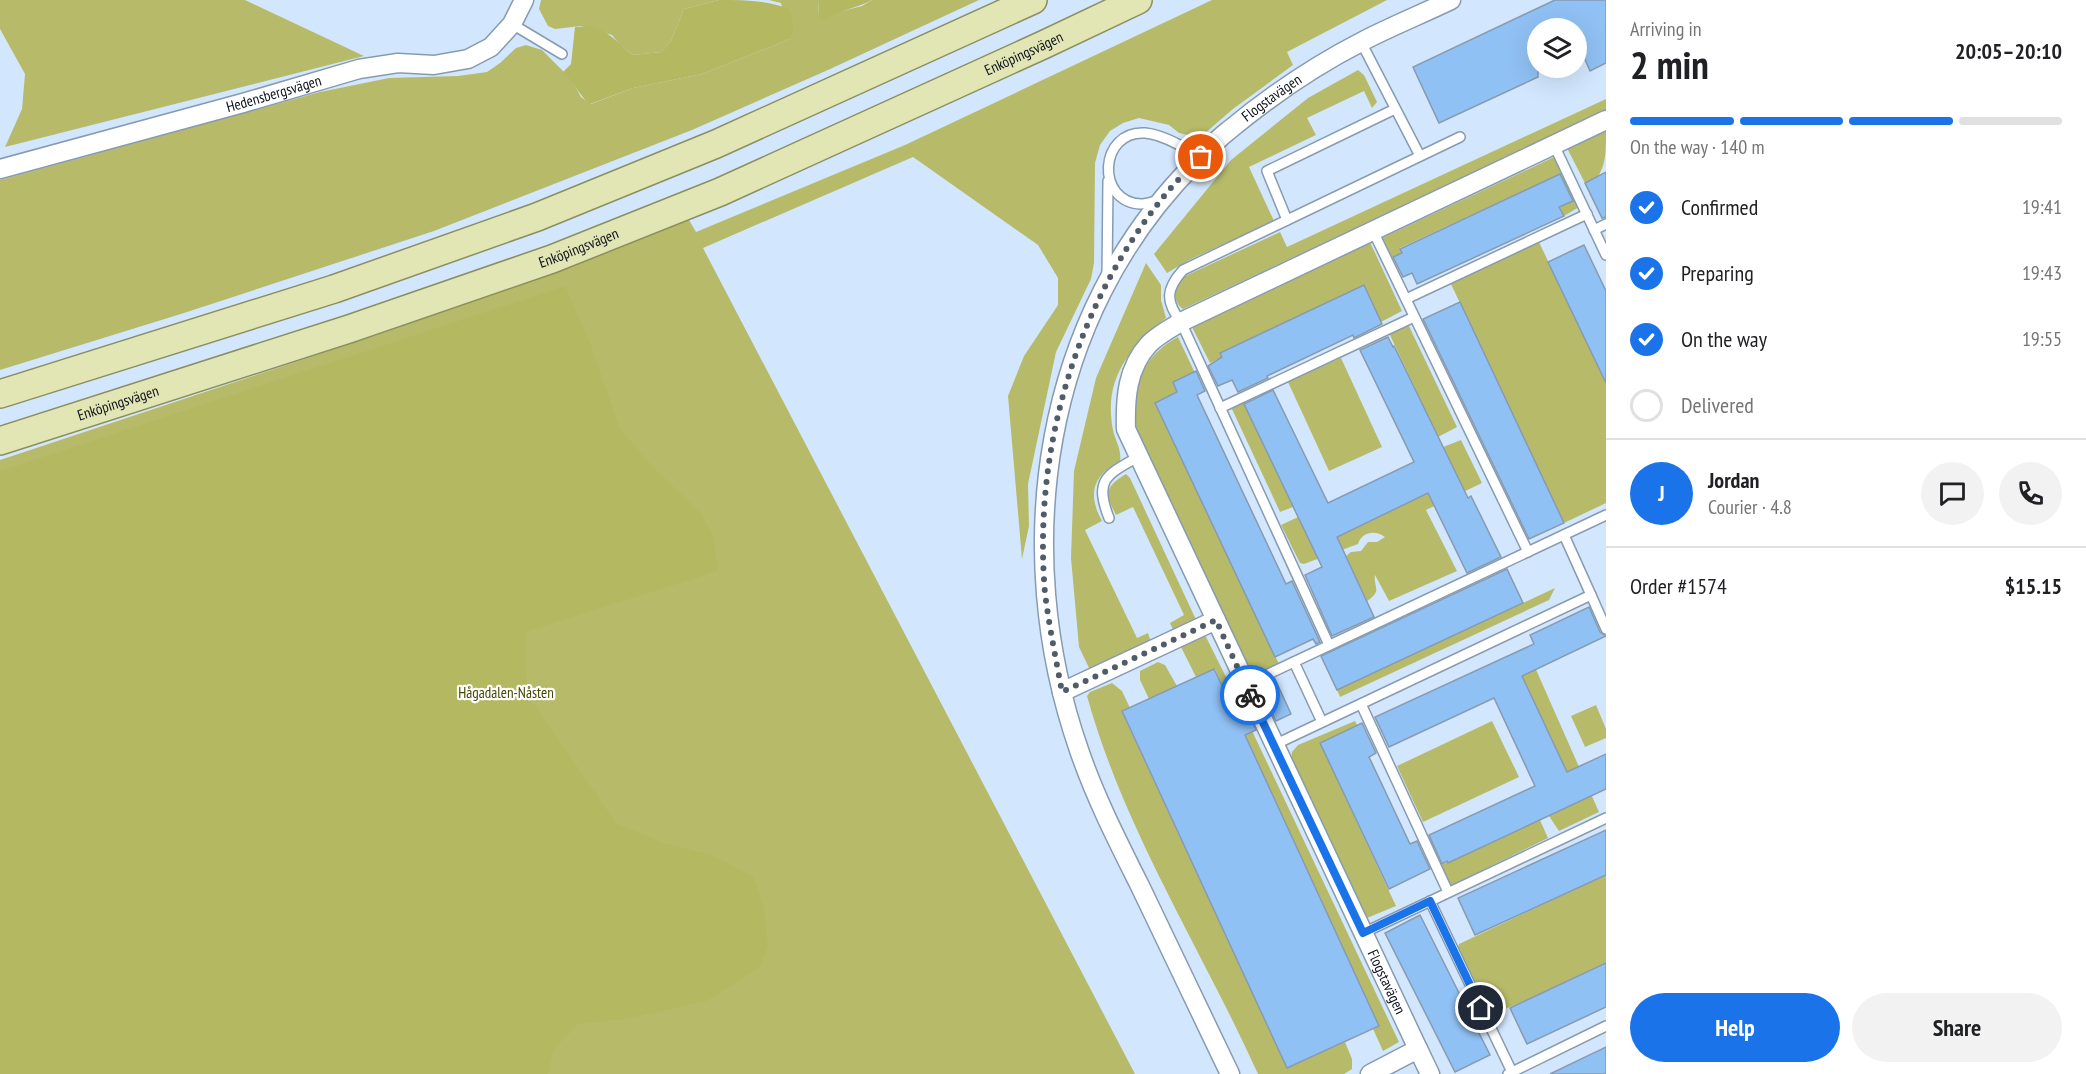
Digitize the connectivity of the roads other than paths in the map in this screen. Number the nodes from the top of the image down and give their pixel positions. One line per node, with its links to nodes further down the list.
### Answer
1 (524, 0): 5 (street, Hedensbergsvägen)
2 (1033, 0): 27 (main road)
3 (1138, 0): 29 (main road, Enköpingsvägen)
4 (1451, 0): 6 (street, Flogstavägen)
5 (512, 24): 7 (lane); 14 (street, Hedensbergsvägen)
6 (1361, 42): 8 (lane); 13 (street, Flogstavägen)
7 (562, 54)
8 (1395, 109): 12 (lane); 18 (lane)
9 (1606, 120): 11 (street, Flogstavägen)
10 (1460, 137): 12 (lane)
11 (1554, 145): 17 (lane); 21 (street, Flogstavägen)
12 (1420, 156): 18 (lane)
13 (1201, 157): 15 (lane); 16 (street, Flogstavägen)
14 (0, 170)
15 (1108, 178): 16 (lane); 23 (lane)
16 (1161, 200): 23 (street, Flogstavägen)
17 (1587, 214): 20 (lane); 24 (lane)
18 (1287, 220): 26 (lane)
19 (1606, 224): 20 (lane)
20 (1594, 230): 22 (lane)
21 (1373, 231): 24 (lane); 26 (street, Flogstavägen)
22 (1606, 255)
23 (1107, 283): 41 (street, Flogstavägen)
24 (1406, 299): 25 (lane)
25 (1414, 317): 28 (lane); 34 (lane)
26 (1181, 322): 28 (lane); 30 (street, Flogstavägen)
27 (0, 394)
28 (1220, 408): 38 (lane)
29 (0, 441)
30 (1138, 457): 32 (lane); 36 (street, Flogstavägen)
31 (1606, 515): 33 (lane)
32 (1109, 518)
33 (1564, 535): 34 (lane); 35 (lane)
34 (1528, 552): 38 (lane)
35 (1591, 595): 37 (lane); 42 (lane)
36 (1216, 620): 40 (street, Flogstavägen); 41 (street)
37 (1606, 629)
38 (1329, 645): 39 (lane)
39 (1294, 662): 40 (lane); 43 (lane)
40 (1245, 685): 44 (street, Flogstavägen)
41 (1062, 692): 53 (street, Flogstavägen)
42 (1361, 704): 43 (lane); 46 (lane)
43 (1322, 722): 44 (lane)
44 (1274, 745): 48 (street, Flogstavägen)
45 (1606, 818): 46 (lane)
46 (1448, 892): 47 (lane)
47 (1430, 901): 48 (lane); 52 (lane)
48 (1363, 933): 50 (street, Flogstavägen)
49 (1606, 1026): 51 (lane)
50 (1418, 1050): 54 (street); 55 (street, Flogstavägen)
51 (1529, 1064): 52 (lane); 56 (lane)
52 (1510, 1073)
53 (1230, 1074)
54 (1370, 1074)
55 (1430, 1074)
56 (1534, 1074)

